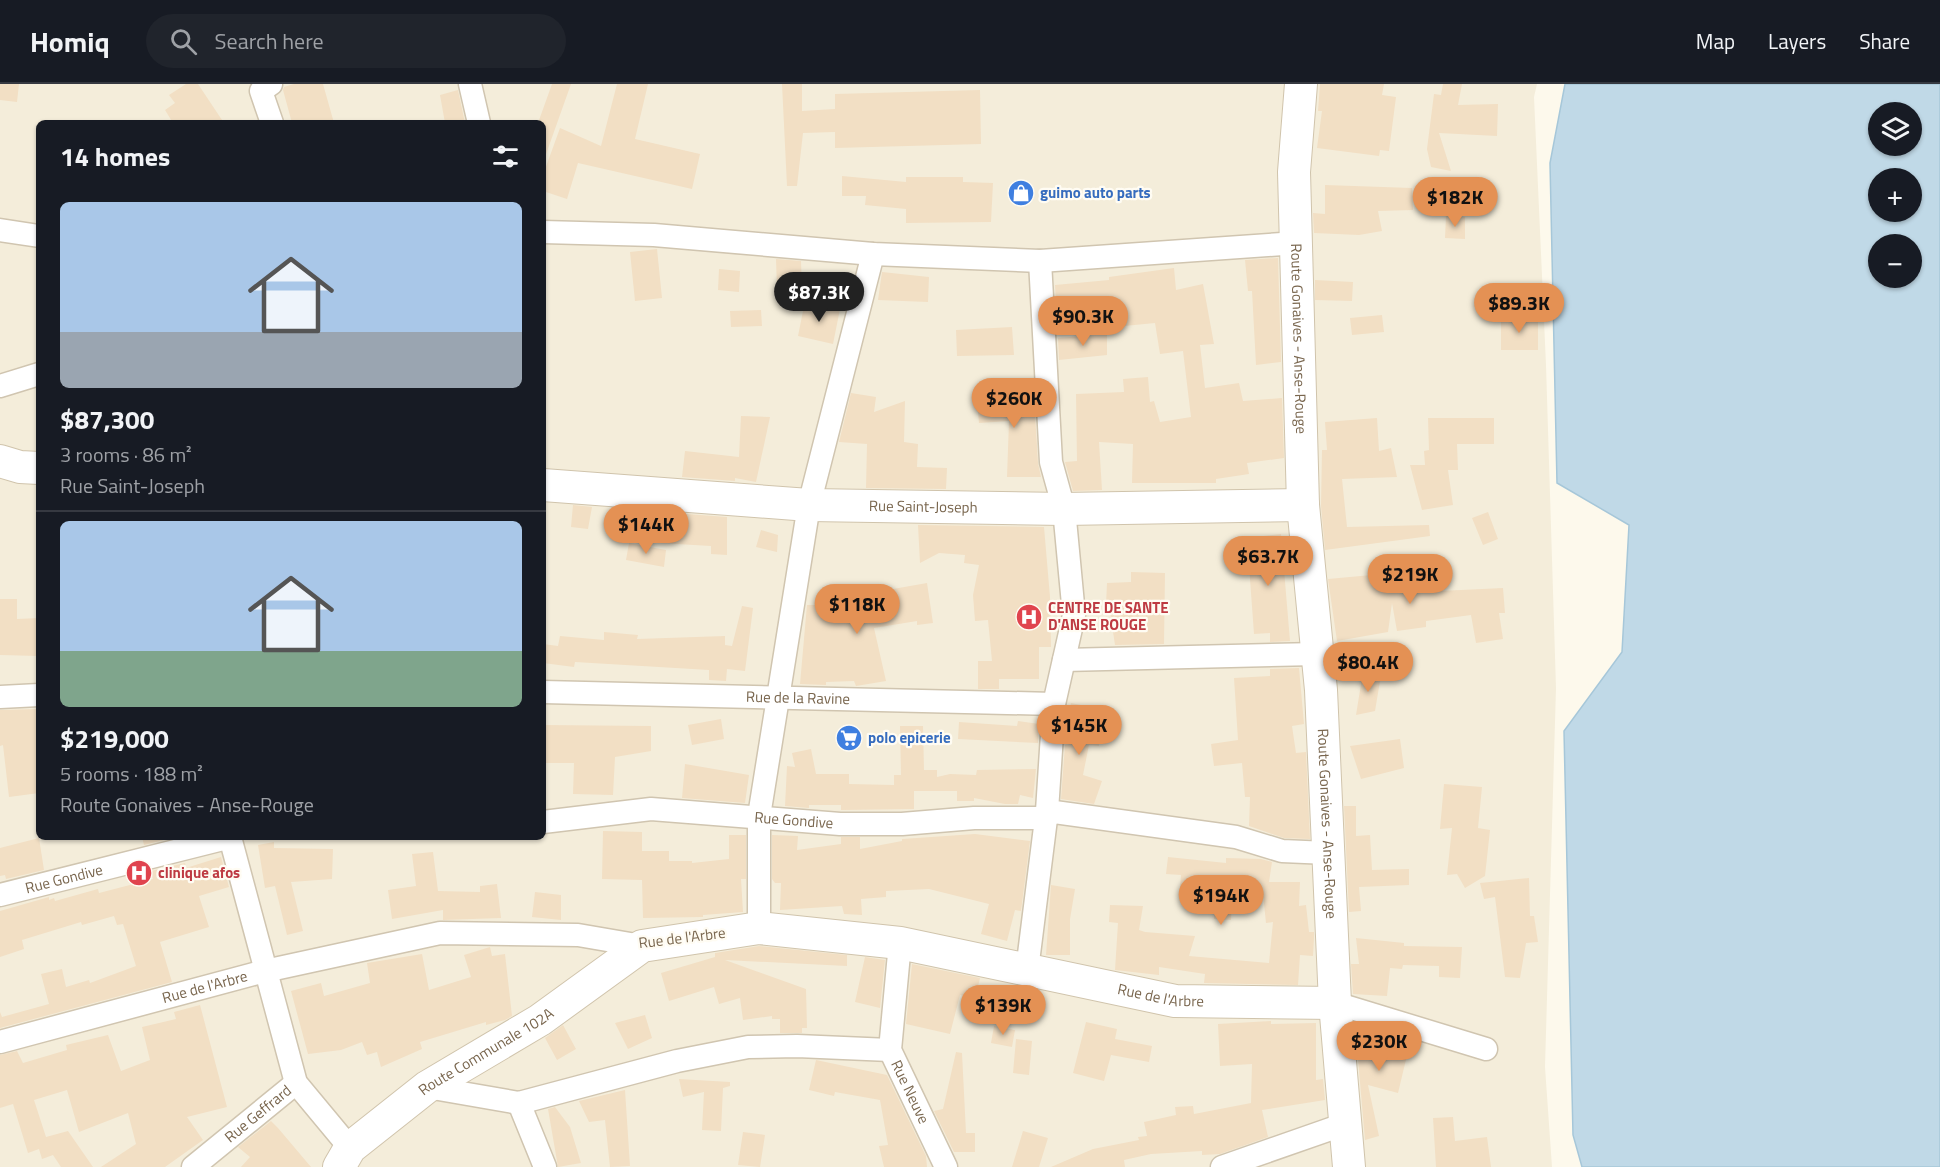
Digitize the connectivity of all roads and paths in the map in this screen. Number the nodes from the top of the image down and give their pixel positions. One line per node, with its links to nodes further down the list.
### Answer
1 (470, 84): 5 (street)
2 (1301, 84): 9 (street, Route Gonaives - Anse-Rouge)
3 (262, 86): 4 (street)
4 (271, 120)
5 (478, 120)
6 (0, 230): 8 (street)
7 (546, 232): 10 (street)
8 (36, 236)
9 (1297, 243): 11 (street); 17 (street, Route Gonaives - Anse-Rouge)
10 (873, 254): 11 (street); 18 (street)
11 (1040, 261): 19 (street)
12 (36, 375): 13 (street)
13 (0, 386)
14 (0, 461): 15 (street)
15 (36, 467)
16 (546, 485): 18 (street, Rue Saint-Joseph)
17 (1304, 505): 19 (street, Rue Saint-Joseph); 20 (street, Route Gonaives - Anse-Rouge)
18 (809, 506): 19 (street, Rue Saint-Joseph); 25 (street)
19 (1064, 508): 21 (street)
20 (1317, 654): 21 (street); 32 (street, Route Gonaives - Anse-Rouge)
21 (1064, 660): 26 (street)
22 (546, 693): 25 (street, Rue de la Ravine)
23 (36, 695): 24 (street)
24 (0, 697)
25 (778, 699): 26 (street, Rue de la Ravine); 28 (street)
26 (1054, 704): 27 (street)
27 (1047, 815): 28 (street, Rue Gondive); 32 (street, Rue Gondive); 37 (street)
28 (759, 816): 29 (street, Rue Gondive); 34 (street)
29 (546, 822)
30 (218, 840): 33 (street, Rue Gondive)
31 (231, 840): 38 (street)
32 (1328, 853): 39 (street, Route Gonaives - Anse-Rouge)
33 (0, 895)
34 (759, 928): 35 (street, Rue de l'Arbre); 36 (street, Rue de l'Arbre)
35 (900, 943): 37 (street, Rue de l'Arbre); 42 (street, Rue Neuve)
36 (642, 946): 38 (street, Rue de l'Arbre); 44 (street, Route Communale 102A)
37 (1027, 970): 39 (street, Rue de l'Arbre)
38 (265, 971): 40 (street, Rue de l'Arbre); 43 (street)
39 (1335, 1003): 41 (street); 46 (street, Route Gonaives - Anse-Rouge)
40 (0, 1042)
41 (1486, 1049)
42 (890, 1050): 45 (street); 50 (street, Rue Neuve)
43 (296, 1083): 47 (street); 48 (street, Rue Geffrard)
44 (427, 1087): 45 (street); 47 (street, Route Communale 102A)
45 (519, 1103): 49 (street)
46 (1345, 1124): 51 (street); 52 (street, Route Gonaives - Anse-Rouge)
47 (345, 1157)
48 (193, 1167)
49 (545, 1167)
50 (946, 1167)
51 (1222, 1167)
52 (1349, 1167)

